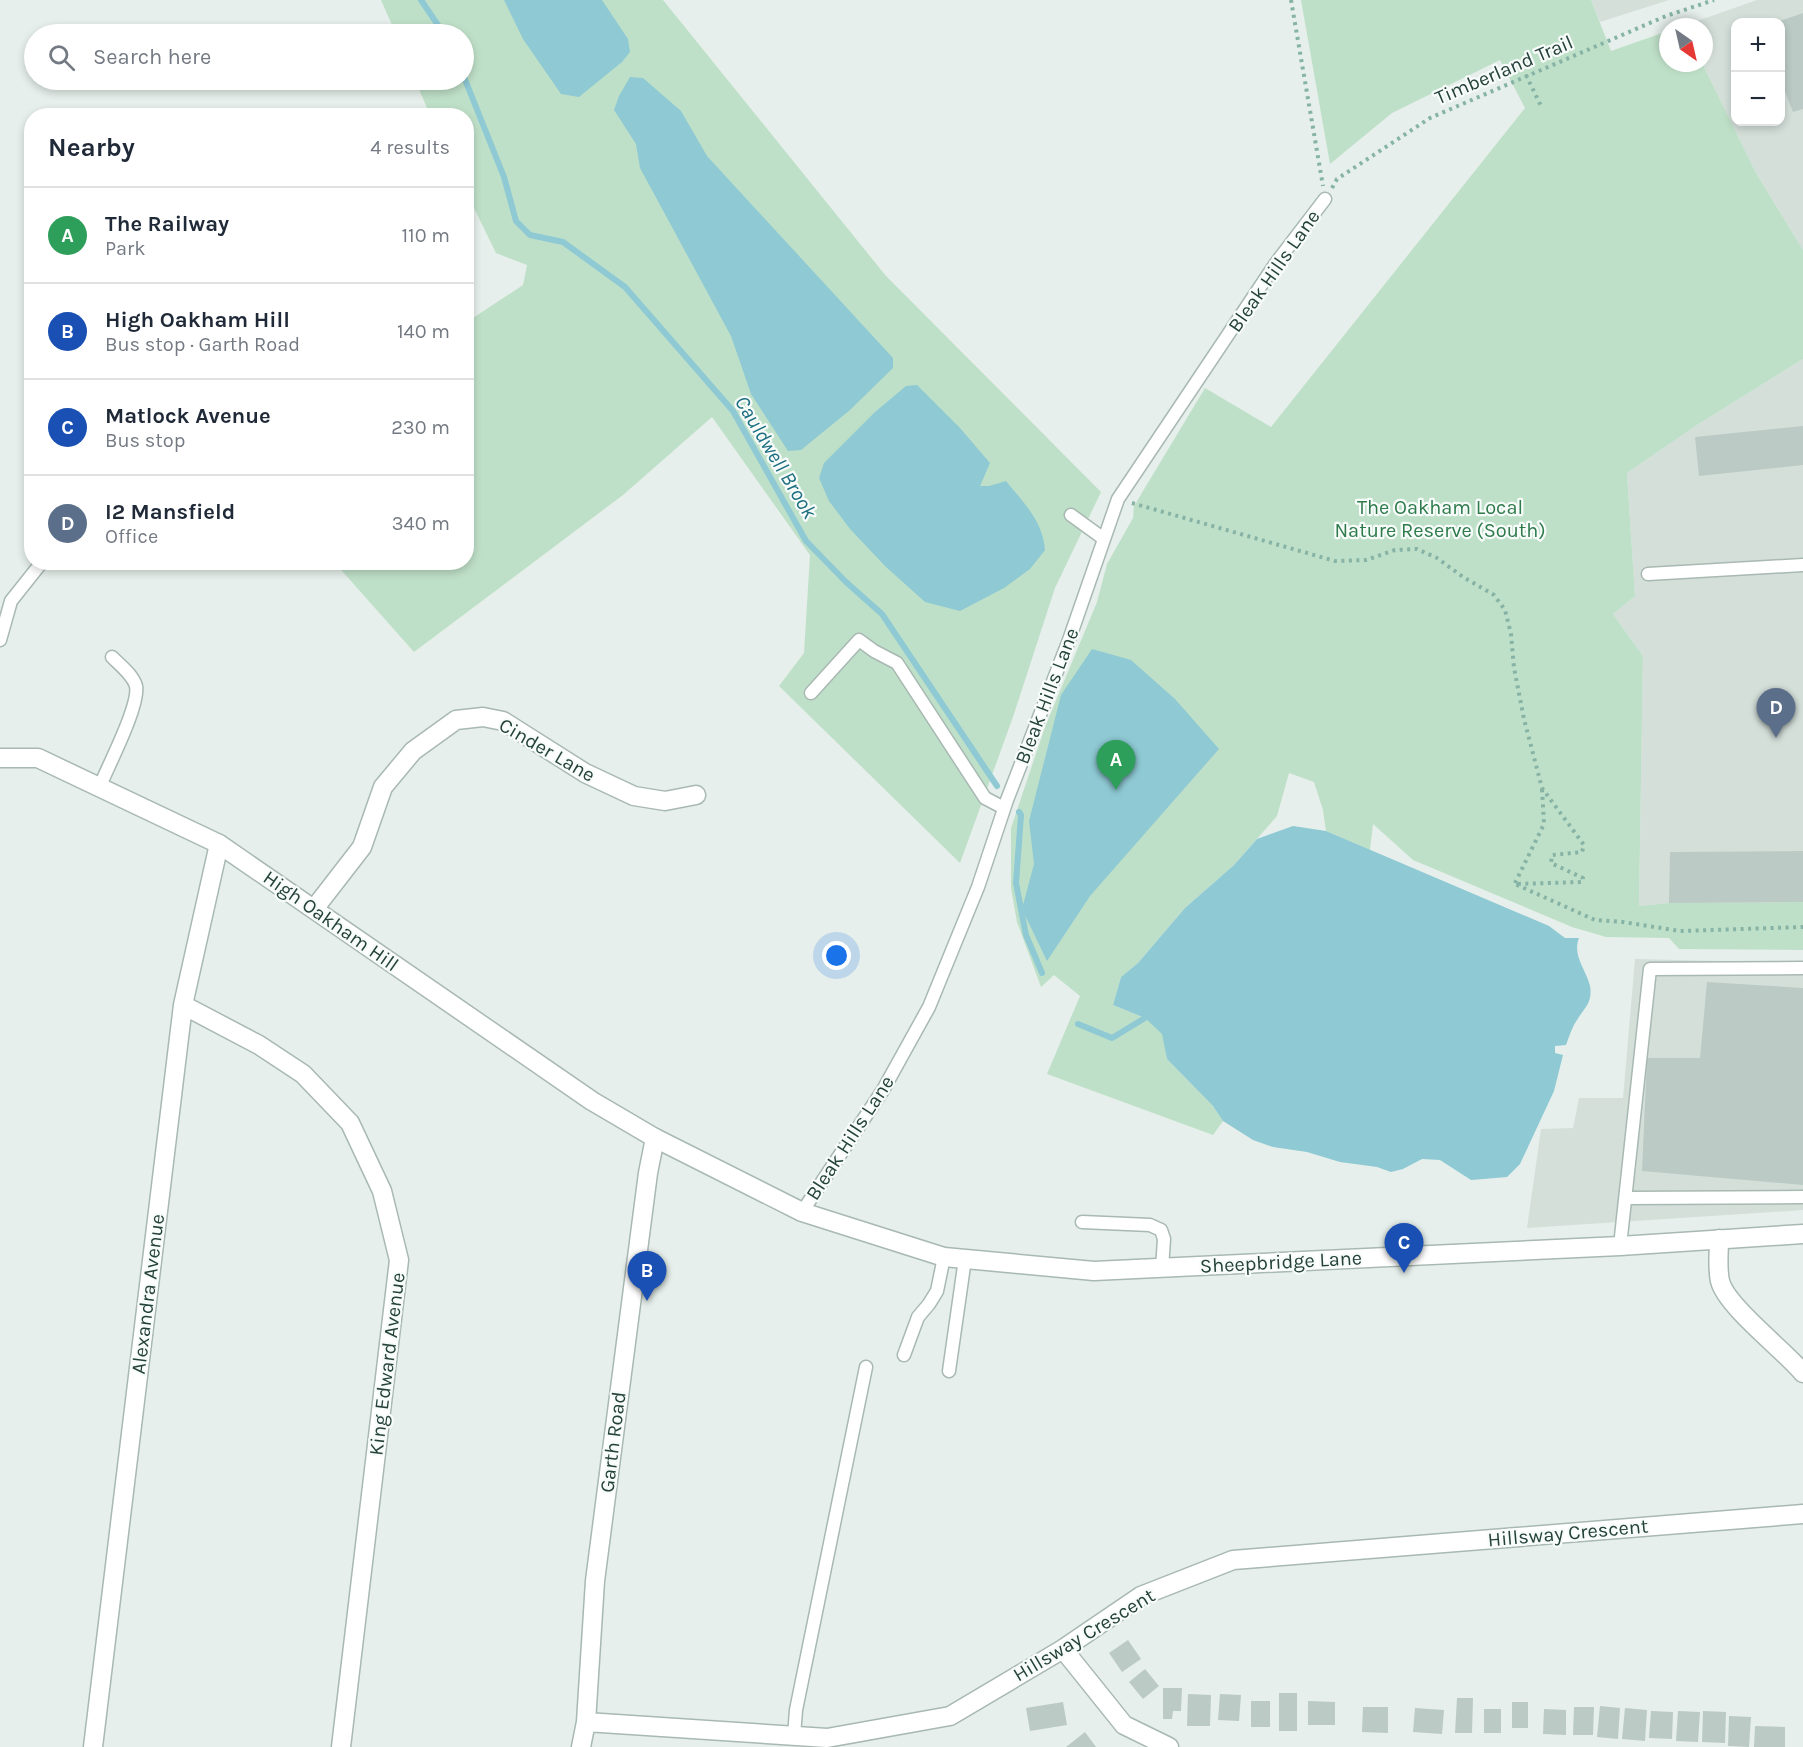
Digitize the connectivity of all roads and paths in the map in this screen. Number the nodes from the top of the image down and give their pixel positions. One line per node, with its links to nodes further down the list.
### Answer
1 (1290, 0): 5 (path)
2 (1714, 0): 3 (path, Timberland Trail)
3 (1526, 75): 4 (path); 5 (path, Timberland Trail)
4 (1541, 106)
5 (1325, 199): 6 (lane, Bleak Hills Lane)
6 (1118, 499): 8 (lane, Bleak Hills Lane); 17 (path)
7 (1071, 515): 8 (lane)
8 (1104, 539): 19 (lane, Bleak Hills Lane)
9 (1803, 565): 11 (lane)
10 (36, 570): 12 (lane)
11 (1648, 574)
12 (0, 640)
13 (112, 657): 16 (lane)
14 (811, 693): 19 (lane)
15 (0, 758): 16 (street, High Oakham Hill)
16 (100, 786): 20 (street, High Oakham Hill)
17 (1542, 788): 21 (path); 21 (path)
18 (696, 795): 22 (street, Cinder Lane)
19 (1004, 808): 29 (lane, Bleak Hills Lane)
20 (219, 844): 22 (street, High Oakham Hill); 25 (street, Alexandra Avenue)
21 (1515, 884): 23 (path)
22 (314, 909): 26 (street, High Oakham Hill)
23 (1803, 927)
24 (1803, 968): 27 (lane)
25 (183, 1005): 45 (street, Alexandra Avenue); 46 (street, King Edward Avenue)
26 (655, 1138): 29 (street, High Oakham Hill); 43 (street, Garth Road)
27 (1626, 1197): 28 (lane); 33 (lane)
28 (1803, 1197)
29 (802, 1212): 34 (street, Sheepbridge Lane)
30 (1082, 1222): 36 (lane)
31 (1803, 1234): 32 (street, Sheepbridge Lane)
32 (1719, 1239): 33 (street, Sheepbridge Lane); 40 (street)
33 (1620, 1246): 36 (street, Sheepbridge Lane)
34 (944, 1257): 35 (street, Sheepbridge Lane); 37 (lane)
35 (965, 1259): 36 (street, Sheepbridge Lane); 39 (lane)
36 (1162, 1268)
37 (904, 1355)
38 (866, 1367): 44 (lane)
39 (949, 1371)
40 (1803, 1373)
41 (1803, 1514): 42 (street, Hillsway Crescent)
42 (1064, 1649): 44 (street, Hillsway Crescent); 48 (street)
43 (586, 1722): 44 (street, Hillsway Crescent); 47 (street, Garth Road)
44 (794, 1736)
45 (93, 1747)
46 (341, 1747)
47 (581, 1747)
48 (1169, 1747)

